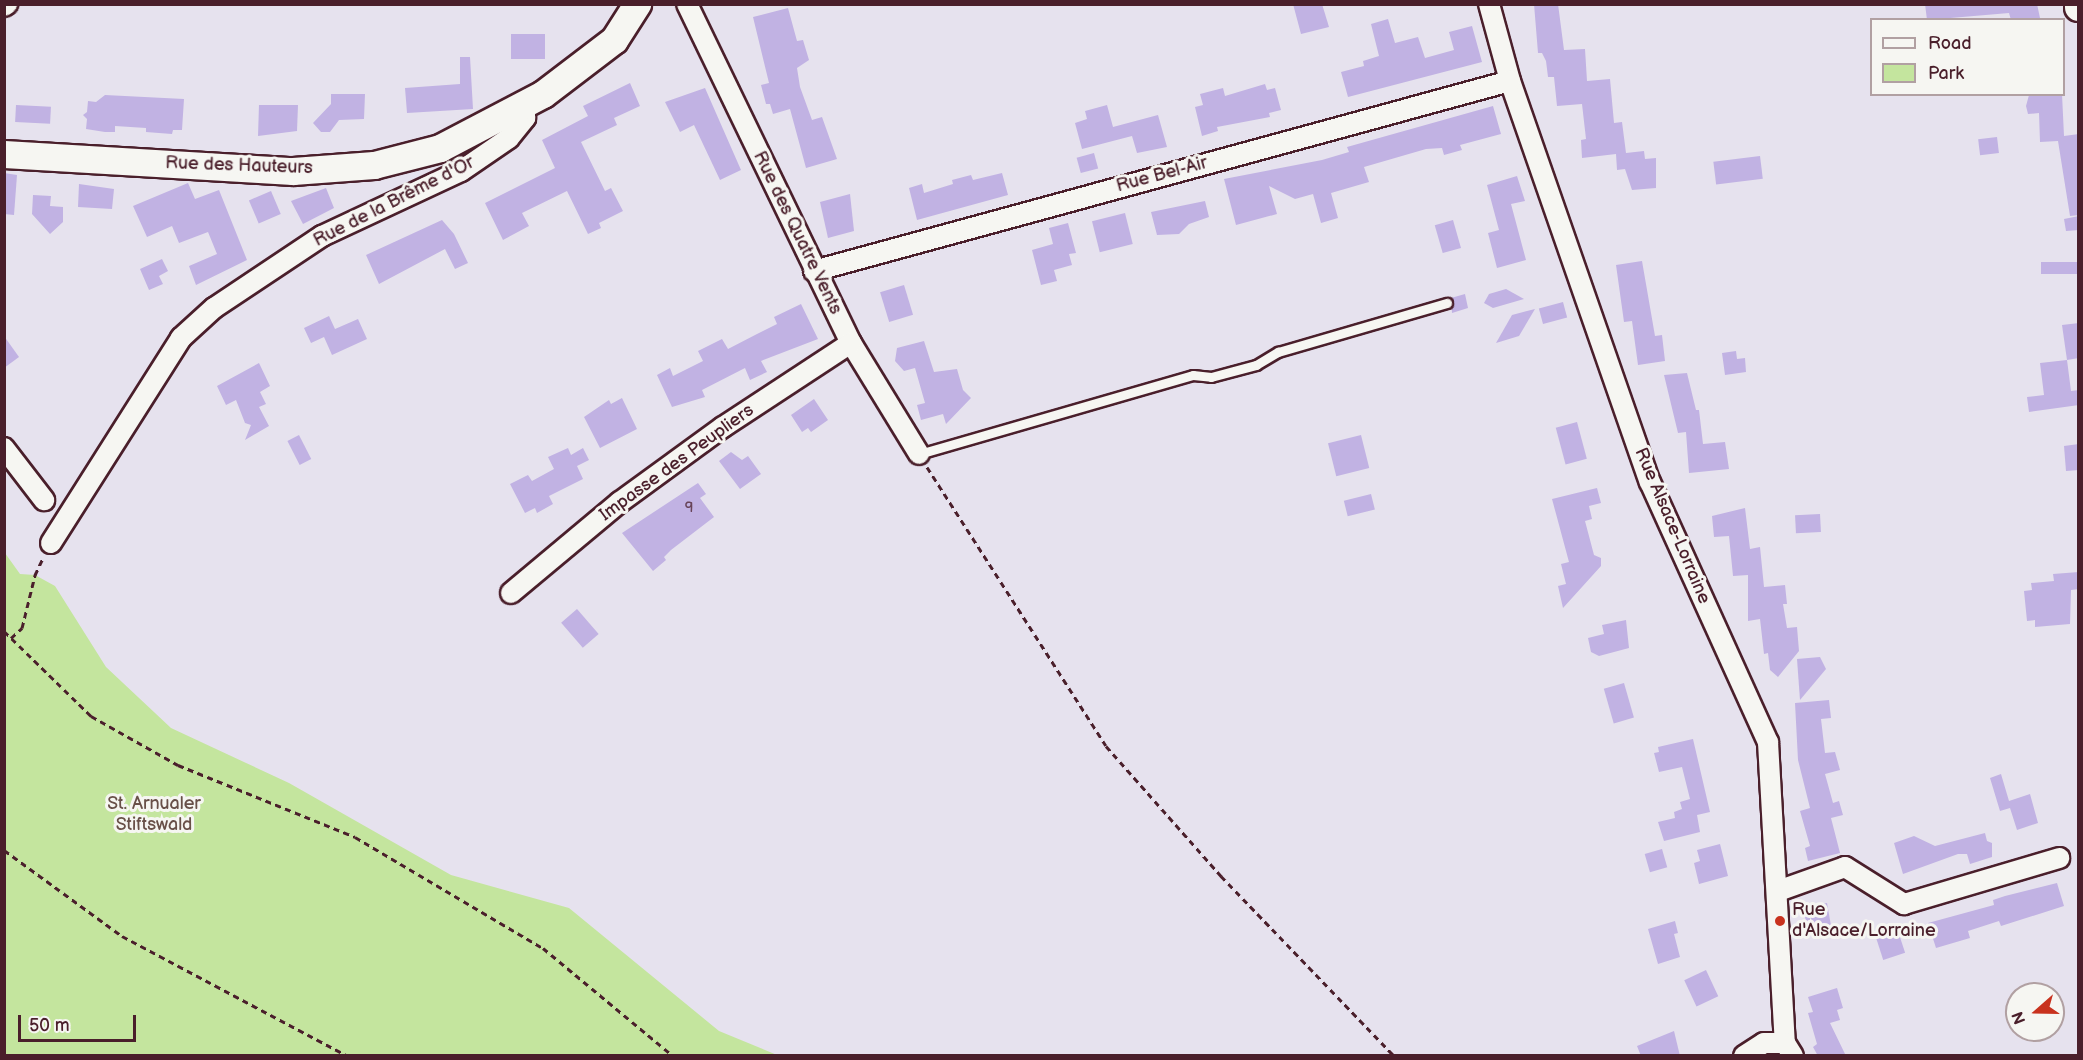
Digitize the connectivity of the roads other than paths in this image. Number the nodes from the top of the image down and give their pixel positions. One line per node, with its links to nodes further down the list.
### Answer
1 (637, 4): 5 (street, Rue des Hauteurs)
2 (687, 4): 7 (street, Rue des Quatre Vents)
3 (1489, 4): 4 (street, Rue Alsace-Lorraine)
4 (1510, 81): 7 (street, Rue Bel-Air); 16 (street, Rue Alsace-Lorraine)
5 (525, 103): 6 (street, Rue des Hauteurs); 13 (street, Rue de la Brême d'Or)
6 (4, 154)
7 (814, 271): 9 (street, Rue des Quatre Vents)
8 (1447, 303): 11 (lane)
9 (851, 343): 11 (street, Rue des Quatre Vents); 14 (street, Impasse des Peupliers)
10 (4, 448): 12 (street)
11 (919, 454)
12 (44, 500)
13 (51, 543)
14 (511, 593)
15 (2059, 858): 16 (street)
16 (1778, 891): 17 (street, Rue Alsace-Lorraine)
17 (1789, 1049): 18 (street)
18 (1744, 1056)

